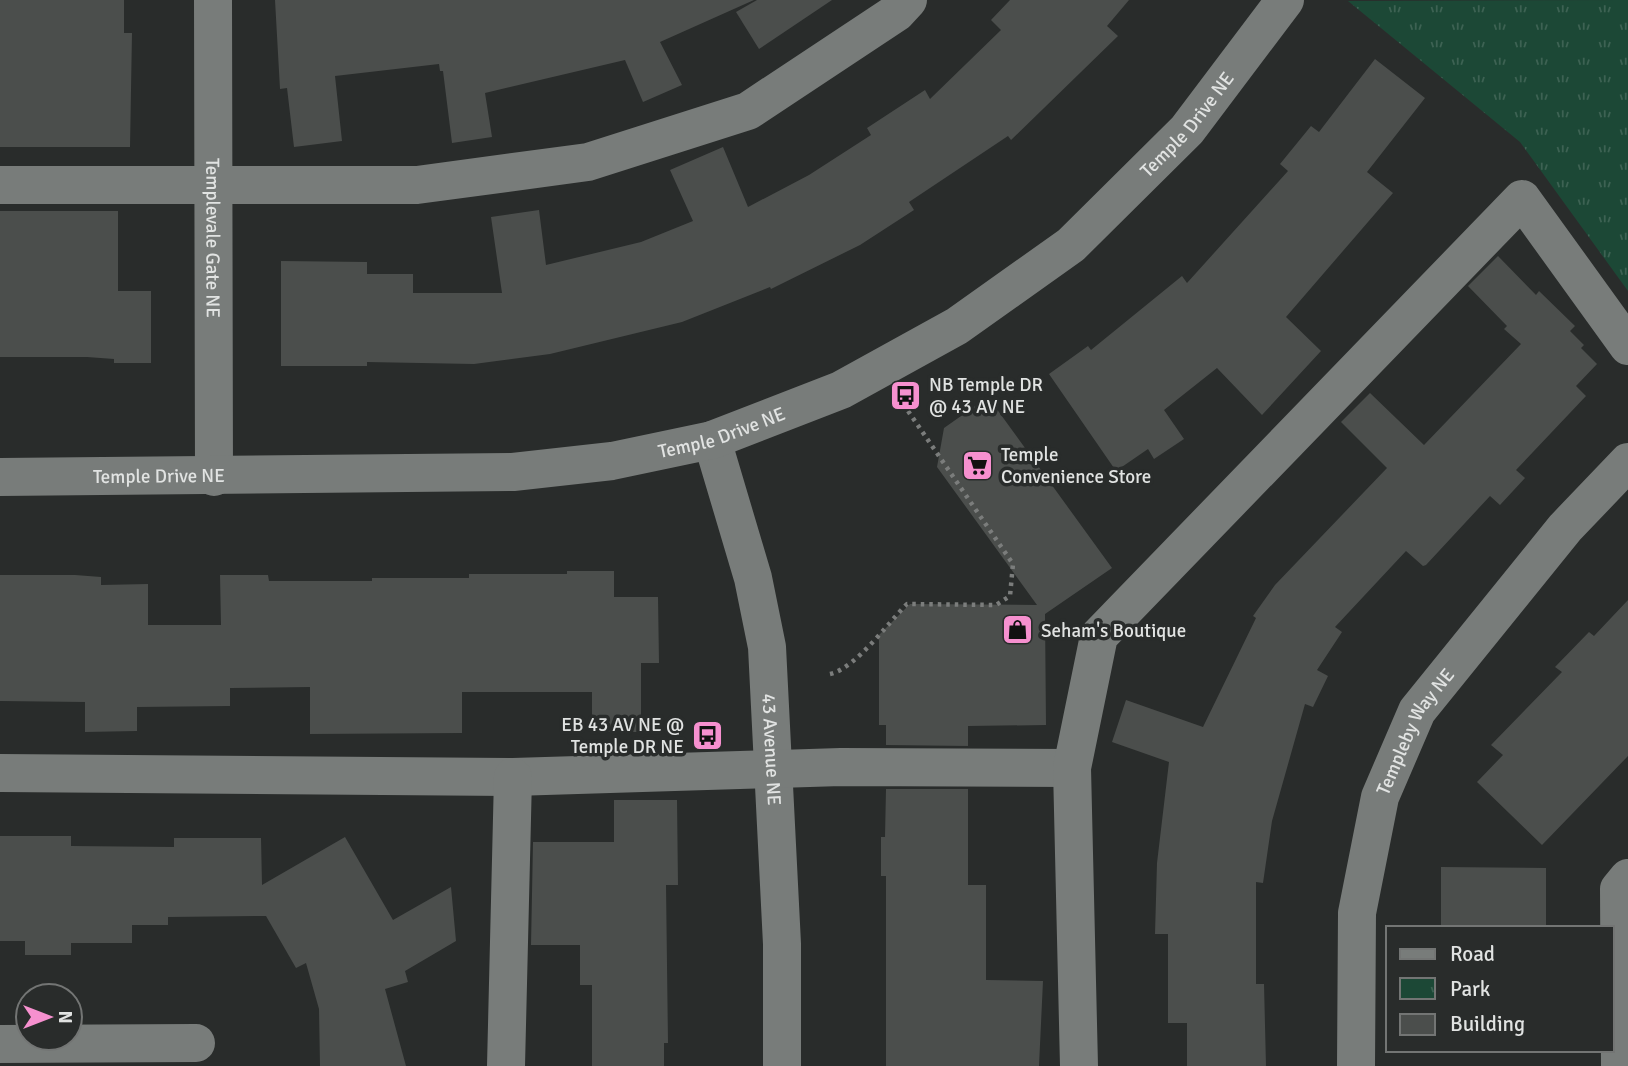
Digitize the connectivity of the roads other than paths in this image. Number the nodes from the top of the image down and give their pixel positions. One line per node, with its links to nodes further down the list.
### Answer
1 (213, 0): 4 (street, Templevale Gate NE)
2 (908, 0): 4 (street)
3 (1285, 0): 7 (street, Temple Drive NE)
4 (212, 184): 5 (street); 10 (street, Templevale Gate NE)
5 (0, 185)
6 (1628, 346): 11 (street)
7 (712, 440): 10 (street, Temple Drive NE); 12 (street, 43 Avenue NE)
8 (1628, 462): 21 (street, Templeby Way NE)
9 (0, 477): 10 (street, Temple Drive NE)
10 (215, 477)
11 (1072, 768): 12 (street); 20 (street)
12 (776, 771): 14 (street); 19 (street, 43 Avenue NE)
13 (0, 773): 14 (street)
14 (513, 777): 18 (street)
15 (1628, 878): 22 (street)
16 (196, 1043): 17 (street)
17 (0, 1044)
18 (506, 1066)
19 (782, 1066)
20 (1079, 1066)
21 (1356, 1066)
22 (1620, 1066)

